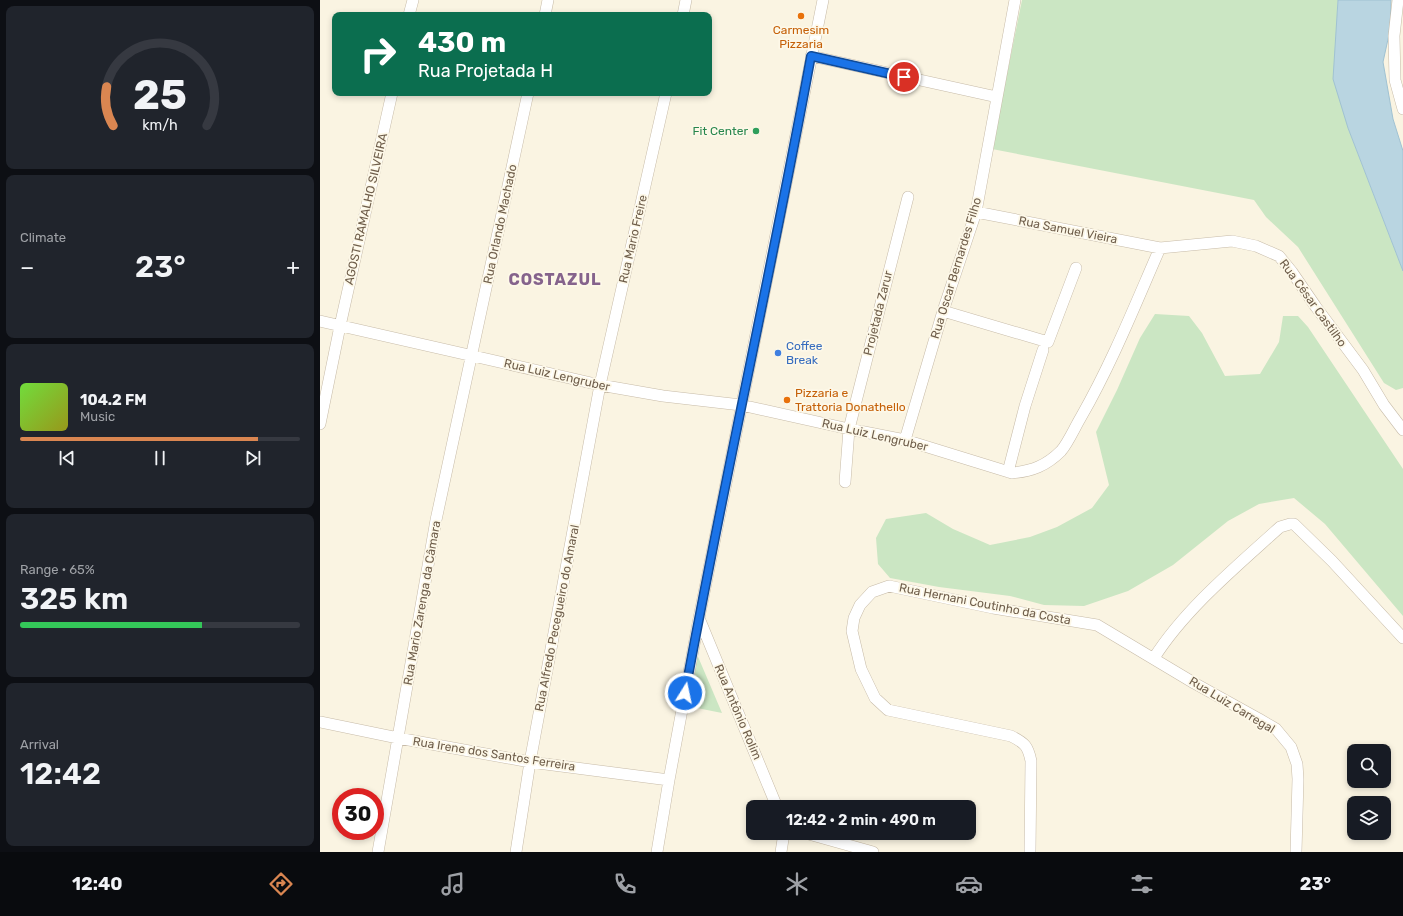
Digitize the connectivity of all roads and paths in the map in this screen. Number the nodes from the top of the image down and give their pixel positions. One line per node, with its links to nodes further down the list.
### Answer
1 (413, 0): 7 (street)
2 (548, 0): 8 (street)
3 (686, 0): 9 (street)
4 (823, 0): 10 (street)
5 (1015, 0): 14 (street, Rua Oscar Bernardes Filho)
6 (1398, 0): 15 (street)
7 (411, 12)
8 (546, 12)
9 (684, 12)
10 (811, 56): 14 (street); 26 (street)
11 (391, 96): 22 (street, AGOSTI RAMALHO SILVEIRA)
12 (527, 96): 24 (street, Rua Orlando Machado)
13 (665, 96): 25 (street, Rua Mario Freire)
14 (997, 97): 17 (street, Rua Oscar Bernardes Filho)
15 (1403, 109)
16 (908, 197): 28 (street, Projetada Zarur)
17 (976, 212): 18 (street, Rua Samuel Vieira); 20 (street, Rua Oscar Bernardes Filho)
18 (1160, 248): 29 (street, Rua César Castilho); 31 (street, Rua Luiz Lengruber)
19 (1076, 268): 20 (street)
20 (944, 311): 30 (street, Rua Oscar Bernardes Filho)
21 (320, 321): 22 (street, Rua Luiz Lengruber)
22 (340, 326): 24 (street, Rua Luiz Lengruber); 27 (street, AGOSTI RAMALHO SILVEIRA)
23 (1043, 350): 31 (street)
24 (471, 355): 25 (street, Rua Luiz Lengruber); 38 (street, Rua Mario Zarenga da Câmara)
25 (600, 385): 26 (street, Rua Luiz Lengruber); 39 (street, Rua Alfredo Pecegueiro do Amaral)
26 (741, 405): 28 (street, Rua Luiz Lengruber); 33 (street)
27 (320, 424)
28 (849, 429): 30 (street, Rua Luiz Lengruber); 32 (street, Projetada Zarur)
29 (1403, 430)
30 (904, 440): 31 (street, Rua Luiz Lengruber)
31 (1008, 472)
32 (845, 482)
33 (699, 618): 40 (street); 41 (street, Rua Antônio Rolim)
34 (1403, 638): 35 (street)
35 (1154, 658): 36 (street, Rua Hernani Coutinho da Costa); 49 (street, Rua Hernani Coutinho da Costa)
36 (1182, 674): 50 (street, Rua Luiz Carregal)
37 (320, 722): 38 (street, Rua Irene dos Santos Ferreira)
38 (398, 738): 39 (street, Rua Irene dos Santos Ferreira); 44 (street, Rua Mario Zarenga da Câmara)
39 (530, 762): 40 (street, Rua Irene dos Santos Ferreira); 45 (street, Rua Alfredo Pecegueiro do Amaral)
40 (669, 780): 46 (street)
41 (774, 800)
42 (783, 840): 47 (street)
43 (830, 840): 48 (street)
44 (378, 852)
45 (516, 852)
46 (657, 852)
47 (781, 852)
48 (873, 852)
49 (1030, 852)
50 (1296, 852)

